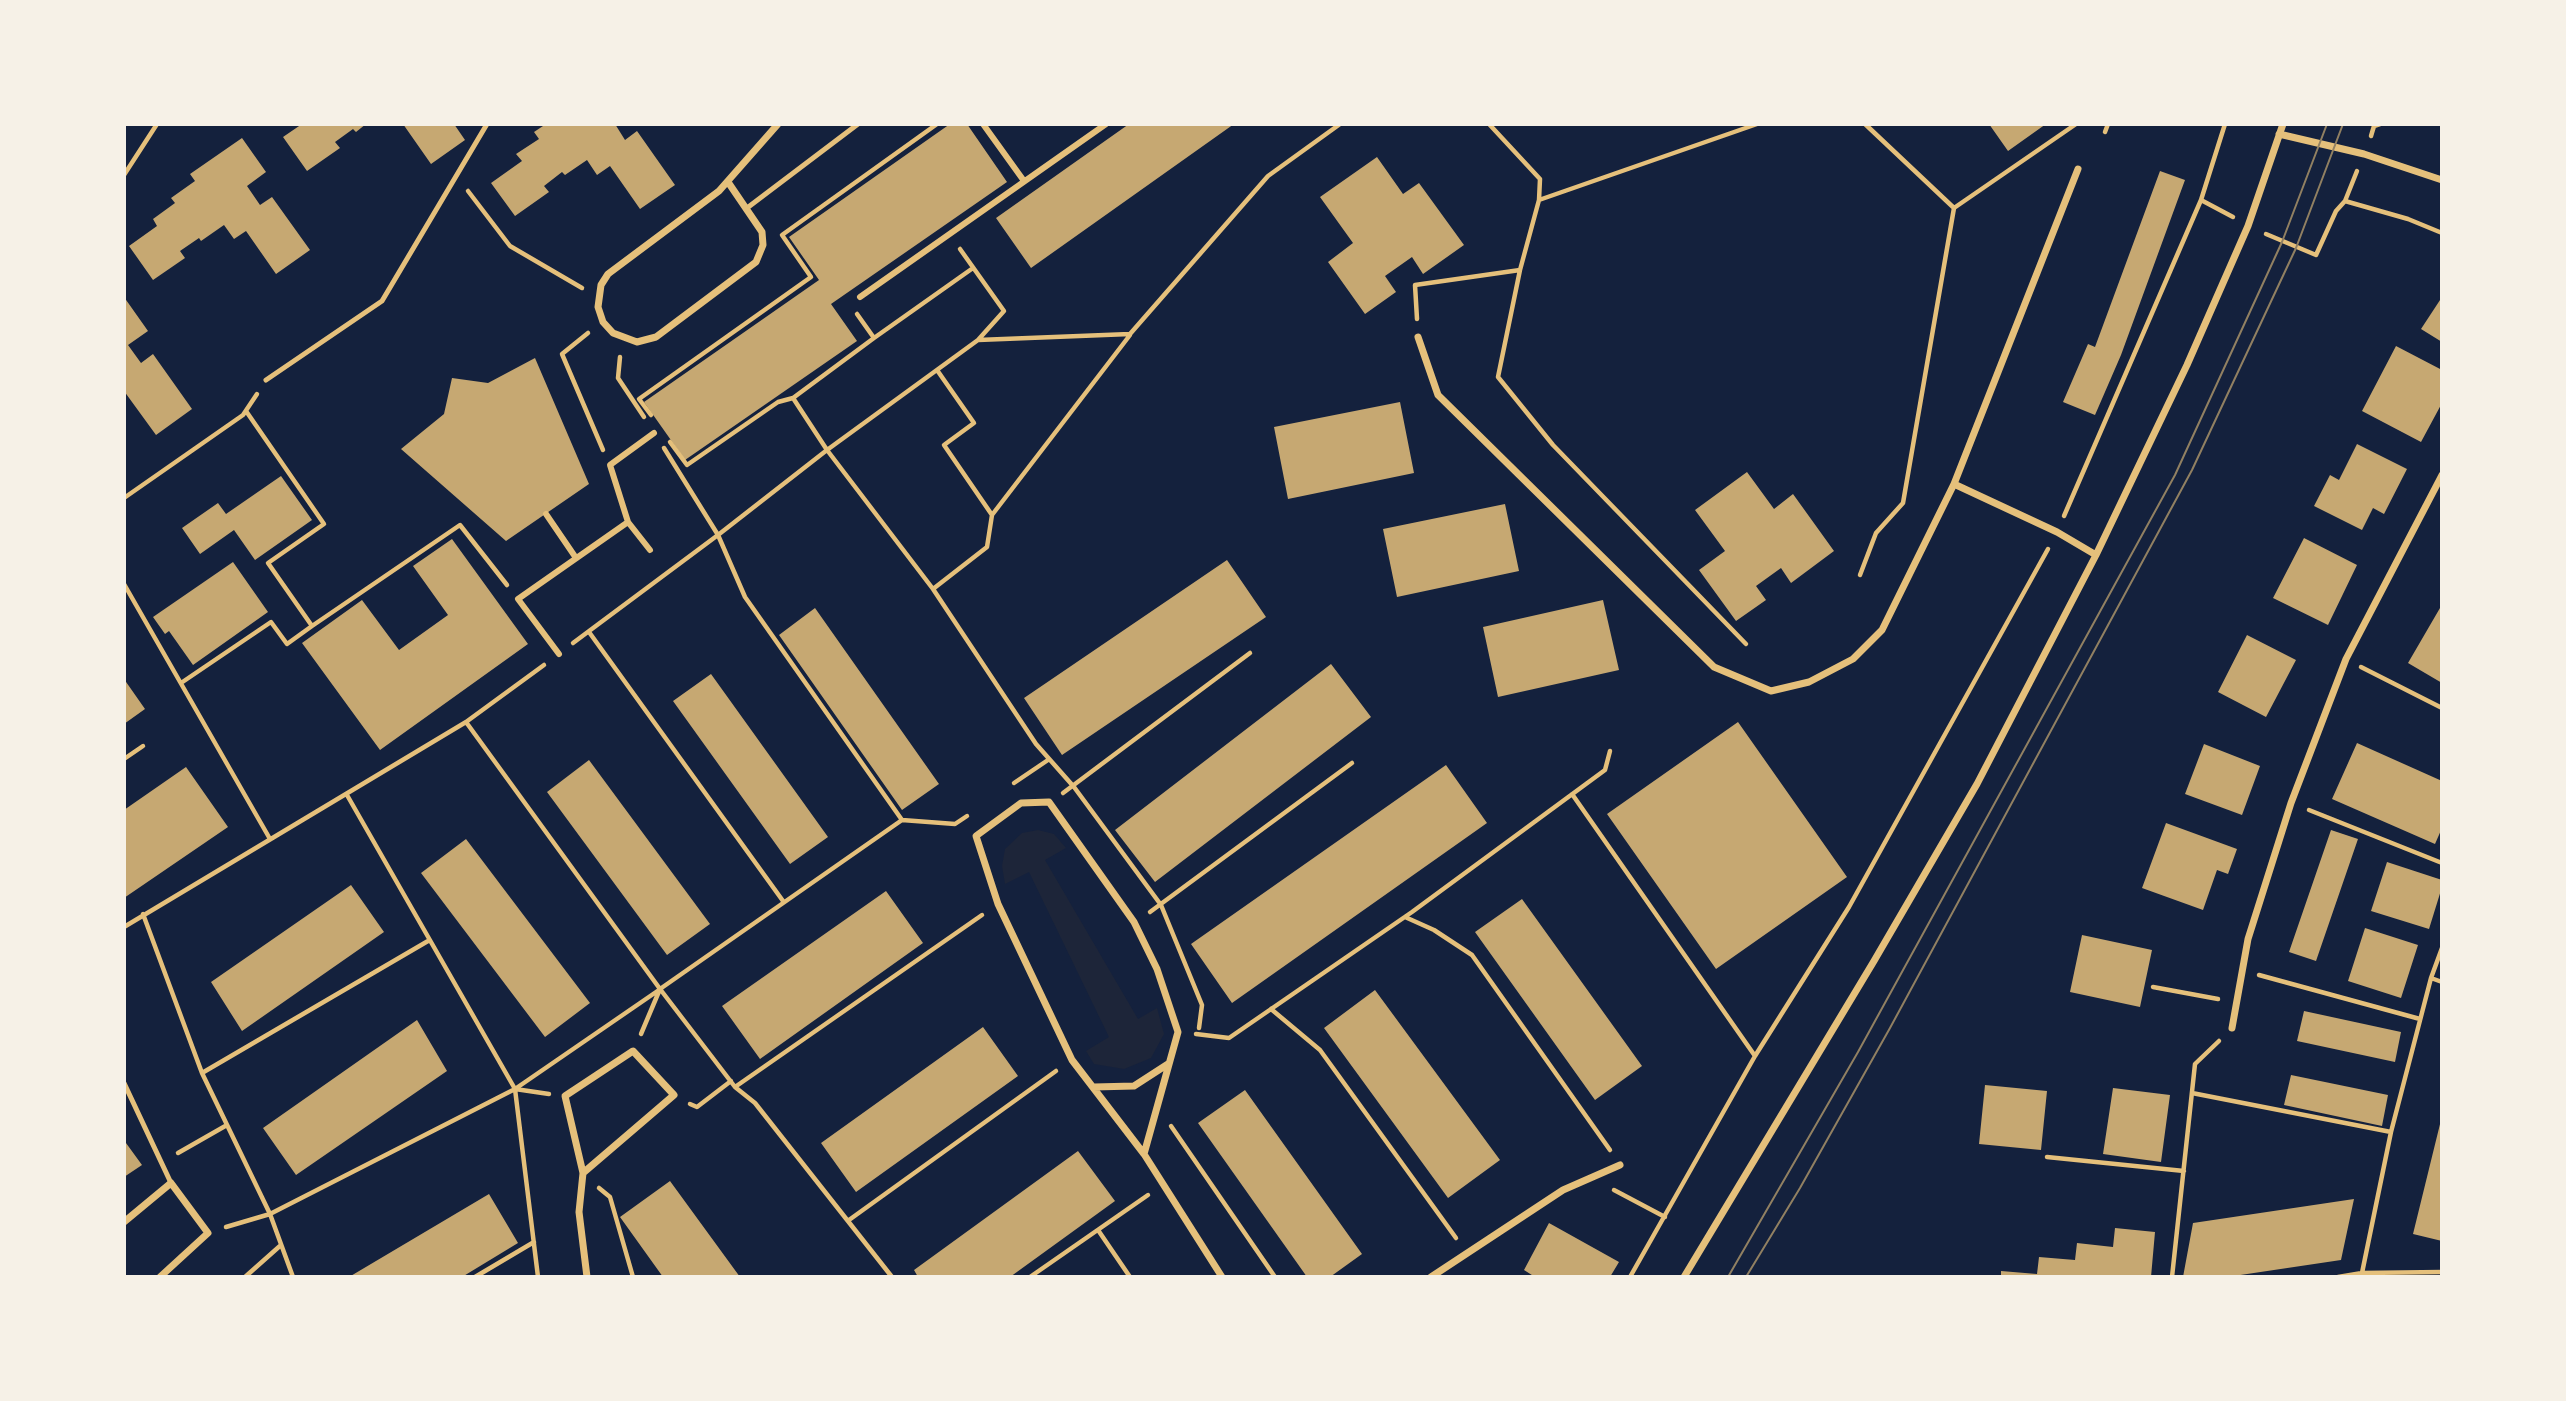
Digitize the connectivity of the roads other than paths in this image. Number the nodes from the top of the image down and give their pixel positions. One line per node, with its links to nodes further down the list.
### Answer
1 (487, 124): 15 (lane)
2 (778, 124): 11 (street)
3 (858, 124): 12 (lane)
4 (983, 124): 10 (street)
5 (1106, 124): 10 (street)
6 (2283, 124): 7 (street)
7 (2279, 134): 9 (street); 22 (street)
8 (2078, 169): 18 (street)
9 (2442, 180)
10 (1024, 181): 13 (street)
11 (728, 182): 12 (street); 12 (street)
12 (747, 208)
13 (860, 297)
14 (1418, 337): 18 (street)
15 (266, 380)
16 (654, 433): 20 (street)
17 (2442, 475): 25 (street)
18 (1954, 484): 22 (street)
19 (546, 514): 23 (street)
20 (628, 522): 21 (street); 23 (street)
21 (650, 550)
22 (2096, 555): 38 (street)
23 (576, 558): 24 (street)
24 (559, 653)
25 (2232, 1028)
26 (1168, 1063): 28 (street); 28 (street); 29 (street)
27 (124, 1083): 32 (lane)
28 (1094, 1087): 29 (street)
29 (1144, 1154): 36 (street)
30 (1620, 1165): 37 (street)
31 (583, 1173): 31 (street); 35 (street)
32 (171, 1183): 33 (street); 34 (street)
33 (124, 1222)
34 (160, 1277)
35 (587, 1277)
36 (1222, 1277)
37 (1431, 1277)
38 (1684, 1277)

